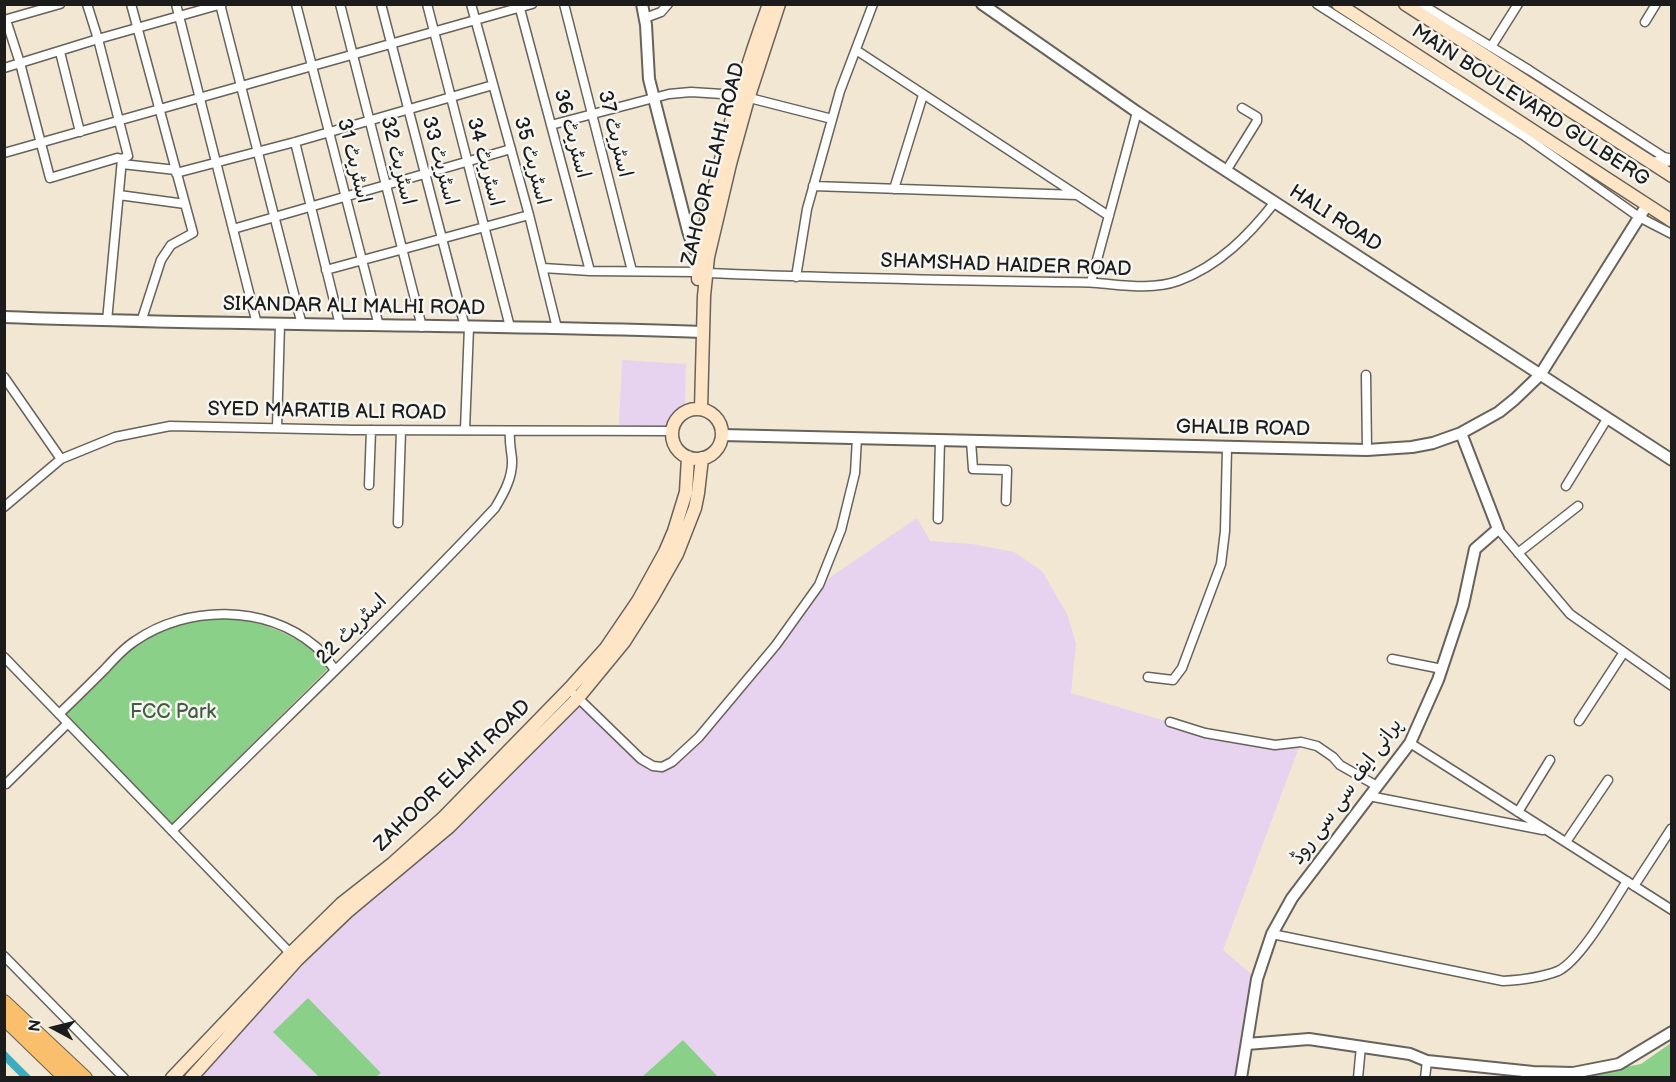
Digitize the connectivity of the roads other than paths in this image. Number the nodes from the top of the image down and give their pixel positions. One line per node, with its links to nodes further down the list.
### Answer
1 (60, 4): 28 (street)
2 (87, 4): 33 (street)
3 (131, 4): 31 (street)
4 (176, 4): 26 (street)
5 (296, 4): 40 (street, اسٹریٹ 31)
6 (340, 4): 38 (street, اسٹریٹ 32)
7 (381, 4): 34 (street, اسٹریٹ 33)
8 (427, 4): 32 (street, اسٹریٹ 34)
9 (471, 4): 29 (street, اسٹریٹ 35)
10 (532, 4): 25 (street)
11 (564, 4): 53 (street, اسٹریٹ 37)
12 (642, 4): 27 (street)
13 (669, 4): 27 (street)
14 (769, 4): 46 (main road, ZAHOOR ELAHI ROAD)
15 (779, 4): 46 (main road, ZAHOOR ELAHI ROAD)
16 (873, 4): 36 (street)
17 (982, 4): 52 (street, HALI ROAD)
18 (1317, 4): 87 (street)
19 (1338, 4): 82 (main road, MAIN BOULEVARD GULBERG)
20 (1405, 4): 69 (main road, MAIN BOULEVARD GULBERG)
21 (1421, 4): 35 (street)
22 (1518, 4): 35 (street)
23 (1656, 4): 30 (street)
24 (221, 5): 26 (street); 43 (street)
25 (520, 6): 29 (street); 57 (street, اسٹریٹ 36)
26 (179, 16): 31 (street); 47 (street)
27 (645, 18): 48 (street)
28 (5, 20): 39 (street)
29 (476, 21): 32 (street); 42 (street, اسٹریٹ 35)
30 (1645, 22)
31 (137, 28): 33 (street); 50 (street)
32 (434, 32): 34 (street); 45 (street, اسٹریٹ 34)
33 (98, 39): 37 (street); 55 (street)
34 (392, 44): 38 (street); 51 (street, اسٹریٹ 33)
35 (1491, 47): 65 (street)
36 (856, 50): 44 (street); 54 (street)
37 (60, 52): 39 (street); 58 (street)
38 (353, 55): 40 (street); 56 (street, اسٹریٹ 32)
39 (20, 63): 41 (street); 61 (street)
40 (312, 67): 43 (street); 59 (street, اسٹریٹ 31)
41 (4, 68)
42 (494, 85): 45 (street); 62 (street, اسٹریٹ 35)
43 (241, 87): 47 (street); 63 (street)
44 (924, 94): 76 (street); 78 (street)
45 (451, 97): 51 (street); 68 (street, اسٹریٹ 34)
46 (743, 97): 48 (street); 54 (street); 94 (main road, ZAHOOR ELAHI ROAD); 100 (main road, ZAHOOR ELAHI ROAD)
47 (200, 98): 50 (street); 67 (street)
48 (654, 98): 53 (street); 94 (street)
49 (1242, 108): 71 (street)
50 (159, 110): 55 (street); 70 (street)
51 (408, 110): 56 (street); 72 (street, اسٹریٹ 33)
52 (1137, 112): 71 (street, HALI ROAD); 85 (street)
53 (592, 115): 57 (street); 99 (street, اسٹریٹ 37)
54 (832, 119): 75 (street)
55 (118, 121): 58 (street); 66 (street)
56 (370, 121): 59 (street); 74 (street, اسٹریٹ 32)
57 (551, 125): 98 (street, اسٹریٹ 36)
58 (80, 132): 61 (street)
59 (329, 132): 60 (street); 79 (street, اسٹریٹ 31)
60 (295, 142): 63 (street); 83 (street)
61 (41, 143): 64 (street); 66 (street)
62 (511, 149): 68 (street); 84 (street, اسٹریٹ 35)
63 (258, 152): 67 (street); 86 (street)
64 (4, 153)
65 (1671, 159): 69 (street)
66 (122, 161): 70 (street); 77 (street)
67 (216, 163): 70 (street); 90 (street)
68 (468, 163): 72 (street); 89 (street, اسٹریٹ 34)
69 (1651, 163): 73 (main road, MAIN BOULEVARD GULBERG)
70 (176, 171): 81 (street)
71 (1226, 171): 80 (street, HALI ROAD)
72 (426, 175): 74 (street); 92 (street, اسٹریٹ 33)
73 (1671, 176)
74 (386, 186): 79 (street); 93 (street, اسٹریٹ 32)
75 (813, 186): 76 (street); 101 (street)
76 (894, 189): 78 (street)
77 (118, 195): 81 (street); 104 (street)
78 (1077, 195): 85 (street)
79 (346, 197): 83 (street); 95 (street, اسٹریٹ 31)
80 (1275, 202): 102 (street, SHAMSHAD HAIDER ROAD); 117 (street, HALI ROAD)
81 (185, 204): 105 (street)
82 (1647, 205): 87 (street, GHALIB ROAD); 88 (main road, MAIN BOULEVARD GULBERG)
83 (311, 207): 86 (street); 97 (street)
84 (529, 215): 89 (street); 96 (street, اسٹریٹ 35)
85 (1109, 216): 102 (street)
86 (275, 217): 90 (street); 108 (street)
87 (1639, 217): 91 (street); 117 (street, GHALIB ROAD)
88 (1671, 221)
89 (484, 227): 92 (street); 113 (street, اسٹریٹ 34)
90 (233, 229): 106 (street)
91 (1671, 234)
92 (442, 238): 93 (street); 112 (street, اسٹریٹ 33)
93 (402, 249): 95 (street); 111 (street, اسٹریٹ 32)
94 (700, 252): 100 (main road, ZAHOOR ELAHI ROAD)
95 (362, 260): 97 (street); 110 (street, اسٹریٹ 31)
96 (543, 268): 98 (street, SHAMSHAD HAIDER ROAD); 114 (street, اسٹریٹ 35)
97 (326, 270): 109 (street)
98 (590, 271): 99 (street, SHAMSHAD HAIDER ROAD)
99 (632, 271): 100 (street, SHAMSHAD HAIDER ROAD)
100 (702, 272): 101 (street, SHAMSHAD HAIDER ROAD); 115 (main road, ZAHOOR ELAHI ROAD)
101 (796, 277): 102 (street, SHAMSHAD HAIDER ROAD)
102 (1091, 282)
103 (4, 317): 104 (street, SIKANDAR ALI MALHI ROAD)
104 (107, 321): 105 (street, SIKANDAR ALI MALHI ROAD)
105 (141, 322): 106 (street, SIKANDAR ALI MALHI ROAD)
106 (257, 324): 107 (street, SIKANDAR ALI MALHI ROAD)
107 (280, 324): 108 (street, SIKANDAR ALI MALHI ROAD); 121 (street)
108 (302, 325): 109 (street, SIKANDAR ALI MALHI ROAD)
109 (340, 325): 110 (street, SIKANDAR ALI MALHI ROAD)
110 (379, 326): 111 (street, SIKANDAR ALI MALHI ROAD)
111 (422, 327): 112 (street, SIKANDAR ALI MALHI ROAD)
112 (467, 327): 113 (street, SIKANDAR ALI MALHI ROAD); 124 (street, اسٹریٹ 33)
113 (510, 327): 114 (street, SIKANDAR ALI MALHI ROAD)
114 (557, 327): 115 (street, SIKANDAR ALI MALHI ROAD)
115 (699, 332): 119 (main road, ZAHOOR ELAHI ROAD)
116 (1366, 375): 133 (street)
117 (1540, 375): 120 (street, HALI ROAD); 127 (street, GHALIB ROAD)
118 (4, 377): 136 (street)
119 (697, 409): 126 (main road); 128 (main road)
120 (1607, 419): 137 (street, HALI ROAD); 139 (street)
121 (277, 428): 122 (street, SYED MARATIB ALI ROAD); 136 (street, SYED MARATIB ALI ROAD)
122 (371, 430): 123 (street, SYED MARATIB ALI ROAD); 138 (street)
123 (401, 430): 124 (street, SYED MARATIB ALI ROAD); 144 (street)
124 (465, 430): 125 (street, SYED MARATIB ALI ROAD)
125 (510, 430): 126 (street, SYED MARATIB ALI ROAD); 151 (street, اسٹریٹ 22)
126 (673, 432): 134 (main road)
127 (1461, 433): 133 (street, GHALIB ROAD); 145 (street)
128 (722, 435): 129 (street, GHALIB ROAD); 135 (main road)
129 (857, 438): 130 (street, GHALIB ROAD); 154 (street)
130 (940, 440): 131 (street, GHALIB ROAD); 143 (street)
131 (971, 441): 132 (street, GHALIB ROAD); 140 (street)
132 (1227, 448): 133 (street, GHALIB ROAD); 152 (street)
133 (1367, 450)
134 (688, 457): 135 (main road); 154 (main road, ZAHOOR ELAHI ROAD)
135 (702, 458): 154 (main road, ZAHOOR ELAHI ROAD)
136 (61, 459): 142 (street, SYED MARATIB ALI ROAD)
137 (1671, 460)
138 (369, 485)
139 (1566, 486)
140 (1006, 501)
141 (1578, 506): 146 (street)
142 (4, 507)
143 (938, 519)
144 (398, 523)
145 (1498, 529): 146 (street); 150 (street, پرانی ایف سی سی روڈ)
146 (1518, 553): 147 (street)
147 (1624, 652): 153 (street); 156 (street)
148 (4, 657): 155 (street)
149 (1392, 659): 150 (street)
150 (1442, 669): 159 (street, پرانی ایف سی سی روڈ)
151 (335, 670): 155 (street); 167 (street, اسٹریٹ 22)
152 (1148, 677)
153 (1671, 686)
154 (573, 694): 174 (main road, ZAHOOR ELAHI ROAD)
155 (60, 714): 158 (street)
156 (1579, 721)
157 (1170, 722): 163 (street)
158 (68, 723): 162 (street); 167 (street)
159 (1410, 743): 163 (street, پرانی ایف سی سی روڈ); 165 (street)
160 (1550, 760): 165 (street)
161 (1608, 780): 169 (street)
162 (6, 784)
163 (1377, 786): 164 (street, پرانی ایف سی سی روڈ)
164 (1369, 796): 168 (street); 172 (street, پرانی ایف سی سی روڈ)
165 (1518, 812): 168 (street)
166 (1671, 829): 170 (street)
167 (172, 831): 174 (street)
168 (1548, 831): 169 (street)
169 (1566, 842): 170 (street)
170 (1631, 884): 171 (street); 172 (street)
171 (1671, 910)
172 (1272, 933): 178 (street, پرانی ایف سی سی روڈ)
173 (4, 956): 184 (street)
174 (294, 956): 185 (main road, ZAHOOR ELAHI ROAD); 186 (main road, ZAHOOR ELAHI ROAD)
175 (4, 1002): 183 (highway)
176 (4, 1018): 182 (highway)
177 (1671, 1032): 181 (street)
178 (1247, 1044): 179 (street); 187 (street, پرانی ایف سی سی روڈ)
179 (1361, 1046): 180 (street); 188 (street)
180 (1427, 1061): 181 (street); 189 (street)
181 (1533, 1075)
182 (66, 1077)
183 (85, 1077)
184 (124, 1077)
185 (172, 1077)
186 (191, 1077)
187 (1241, 1077)
188 (1358, 1077)
189 (1425, 1077)

